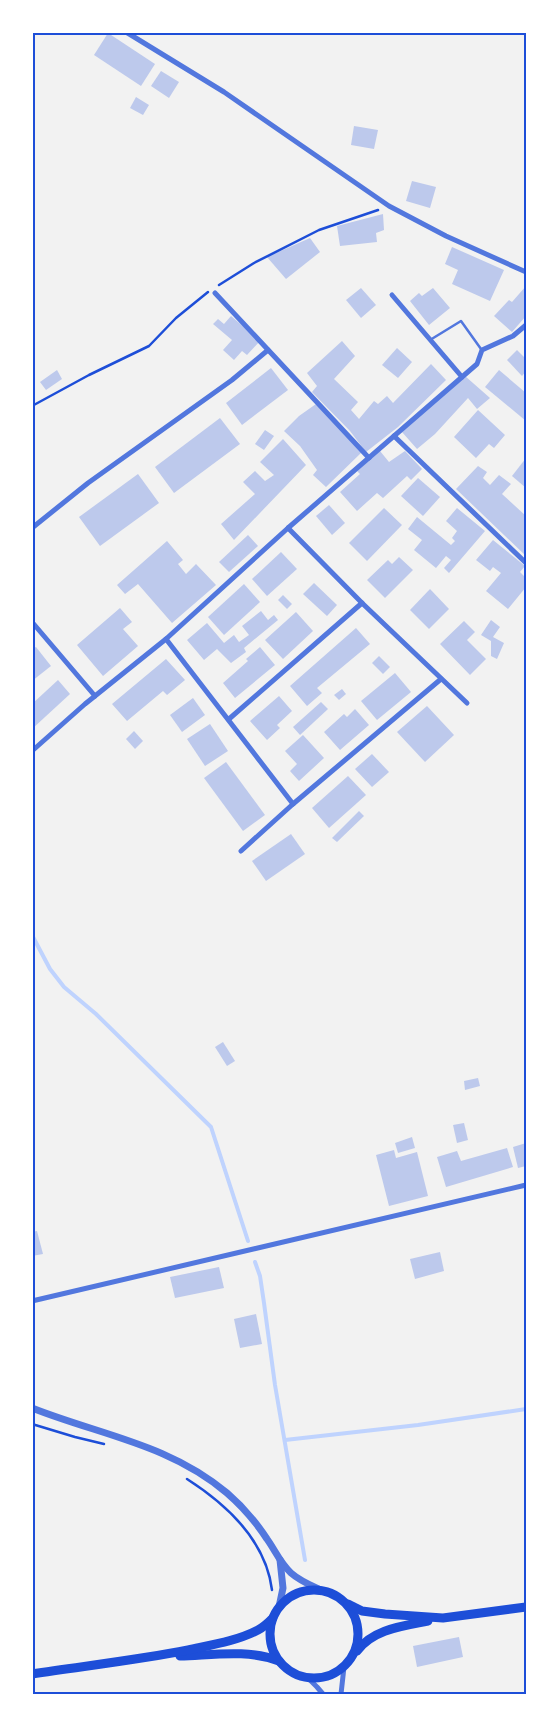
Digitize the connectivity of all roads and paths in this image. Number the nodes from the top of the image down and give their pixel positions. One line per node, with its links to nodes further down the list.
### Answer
1 (126, 32): 2 (street)
2 (389, 206): 3 (street); 4 (path)
3 (526, 272)
4 (216, 287)
5 (212, 292): 9 (street); 12 (path)
6 (392, 295): 8 (street)
7 (526, 325): 10 (street)
8 (430, 340): 10 (lane); 11 (street)
9 (268, 350): 14 (street); 15 (street)
10 (482, 350): 11 (street)
11 (462, 377): 13 (street)
12 (32, 406)
13 (394, 436): 14 (street); 17 (street)
14 (369, 458): 16 (street)
15 (32, 528)
16 (288, 528): 18 (street); 20 (street)
17 (526, 563)
18 (362, 603): 21 (street); 24 (street)
19 (34, 626): 22 (street)
20 (166, 639): 22 (street); 24 (street)
21 (441, 679): 23 (street); 26 (street)
22 (95, 696): 25 (street)
23 (467, 703)
24 (229, 719): 26 (street)
25 (32, 751)
26 (293, 804): 27 (street)
27 (241, 851)
28 (526, 1185): 29 (street)
29 (32, 1301)
30 (32, 1408): 34 (street)
31 (32, 1424): 32 (path)
32 (105, 1444)
33 (186, 1478): 36 (path)
34 (280, 1560): 35 (street); 38 (street)
35 (320, 1590): 37 (main road); 38 (main road)
36 (272, 1593)
37 (346, 1603): 41 (main road); 42 (main road)
38 (279, 1607): 40 (main road)
39 (526, 1607): 41 (main road)
40 (273, 1618): 43 (main road); 44 (main road)
41 (443, 1618): 42 (main road)
42 (353, 1656): 45 (main road)
43 (152, 1657): 44 (main road); 46 (main road)
44 (279, 1661): 47 (main road)
45 (344, 1667): 47 (main road); 49 (street)
46 (32, 1674)
47 (307, 1678): 48 (street)
48 (323, 1694)
49 (341, 1694)

